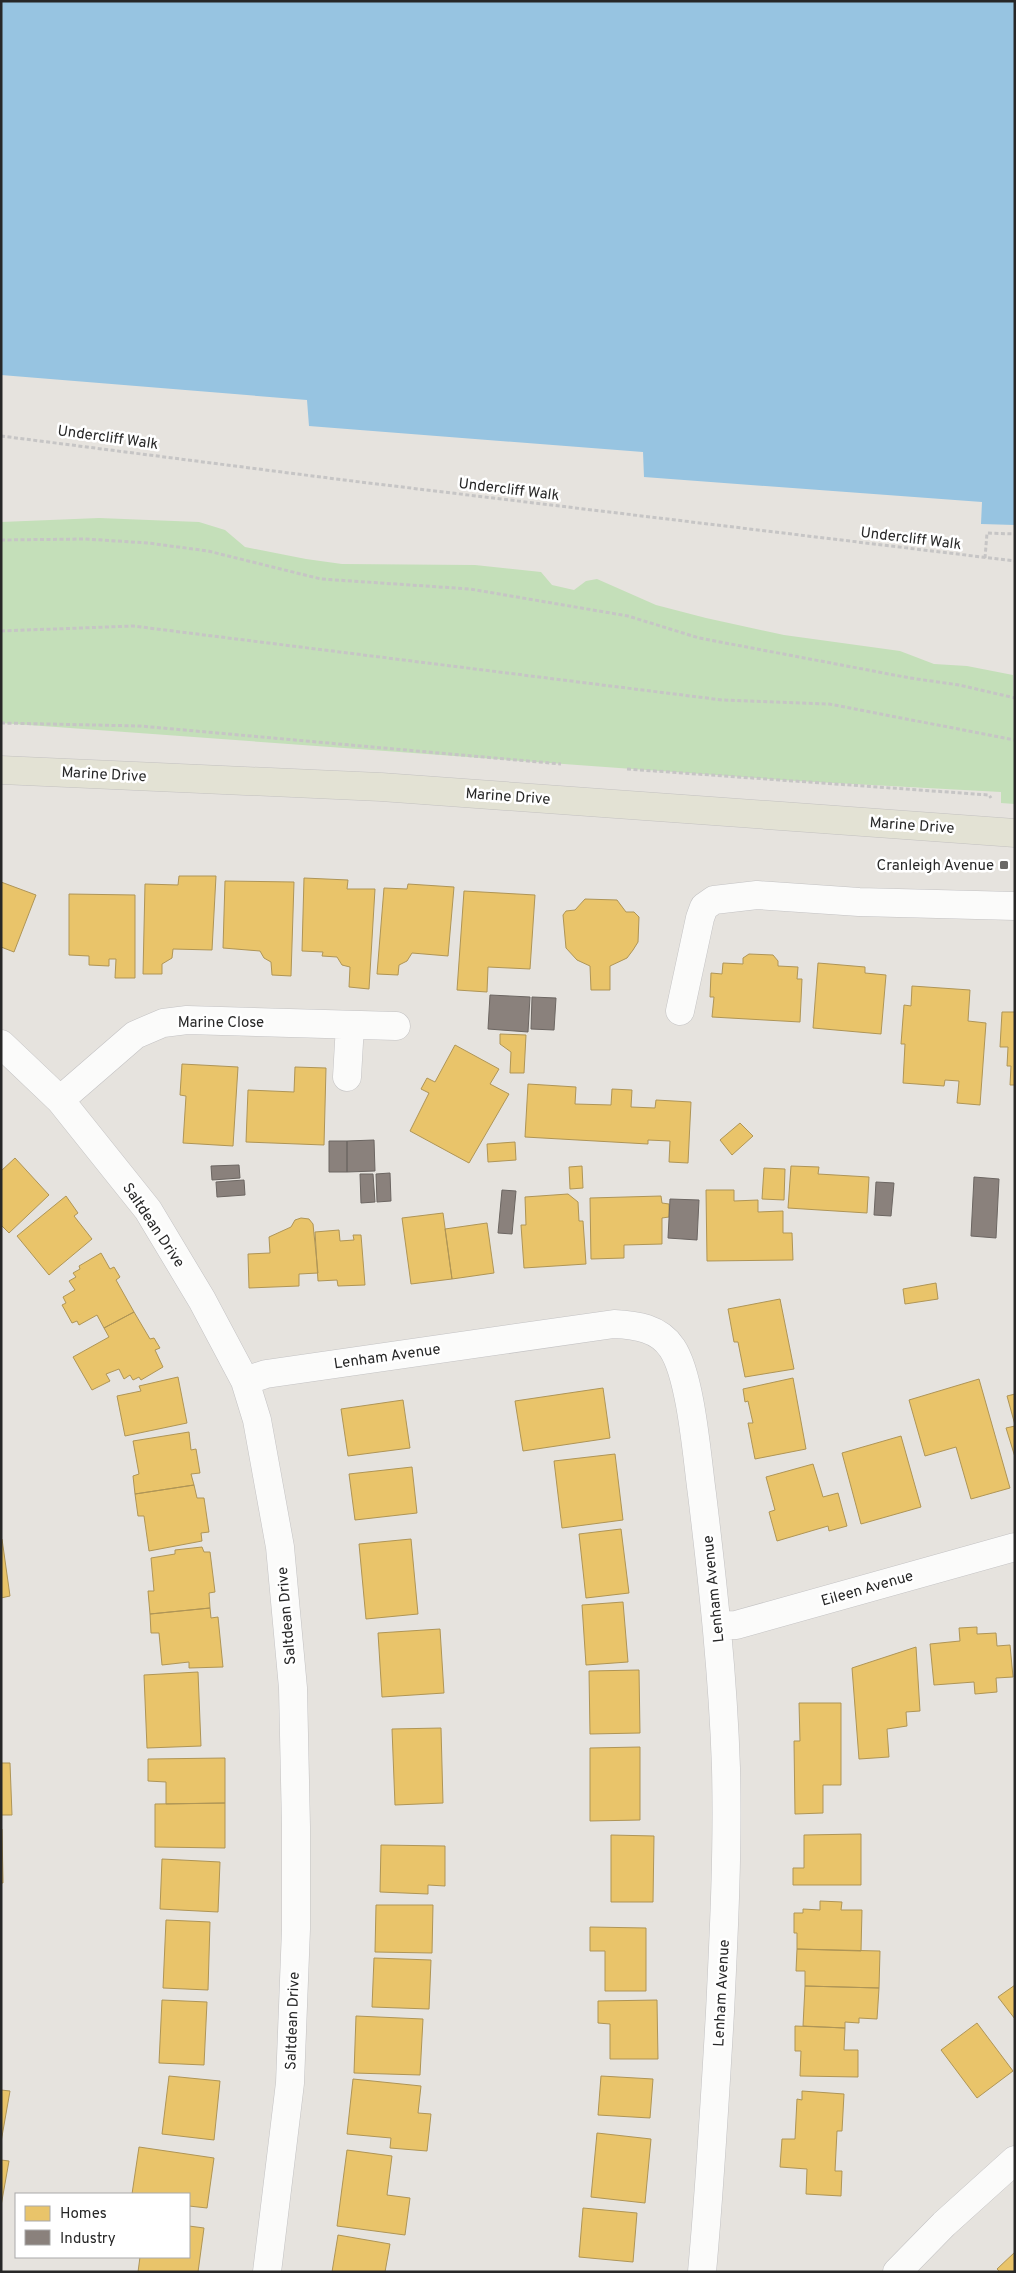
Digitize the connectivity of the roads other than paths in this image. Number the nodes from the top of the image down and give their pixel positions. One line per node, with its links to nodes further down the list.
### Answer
1 (1, 770): 2 (main road, Marine Drive)
2 (1015, 833)
3 (1015, 906): 4 (street)
4 (680, 1011)
5 (350, 1025): 6 (street, Marine Close); 8 (street); 9 (street, Marine Close)
6 (396, 1026)
7 (1, 1044): 9 (street, Saltdean Drive)
8 (347, 1077)
9 (60, 1100): 10 (street, Saltdean Drive)
10 (246, 1381): 12 (street, Lenham Avenue); 14 (street, Saltdean Drive)
11 (1015, 1547): 12 (street, Eileen Avenue)
12 (718, 1626): 15 (street, Lenham Avenue)
13 (1015, 2160): 16 (street)
14 (267, 2272)
15 (702, 2272)
16 (897, 2272)

